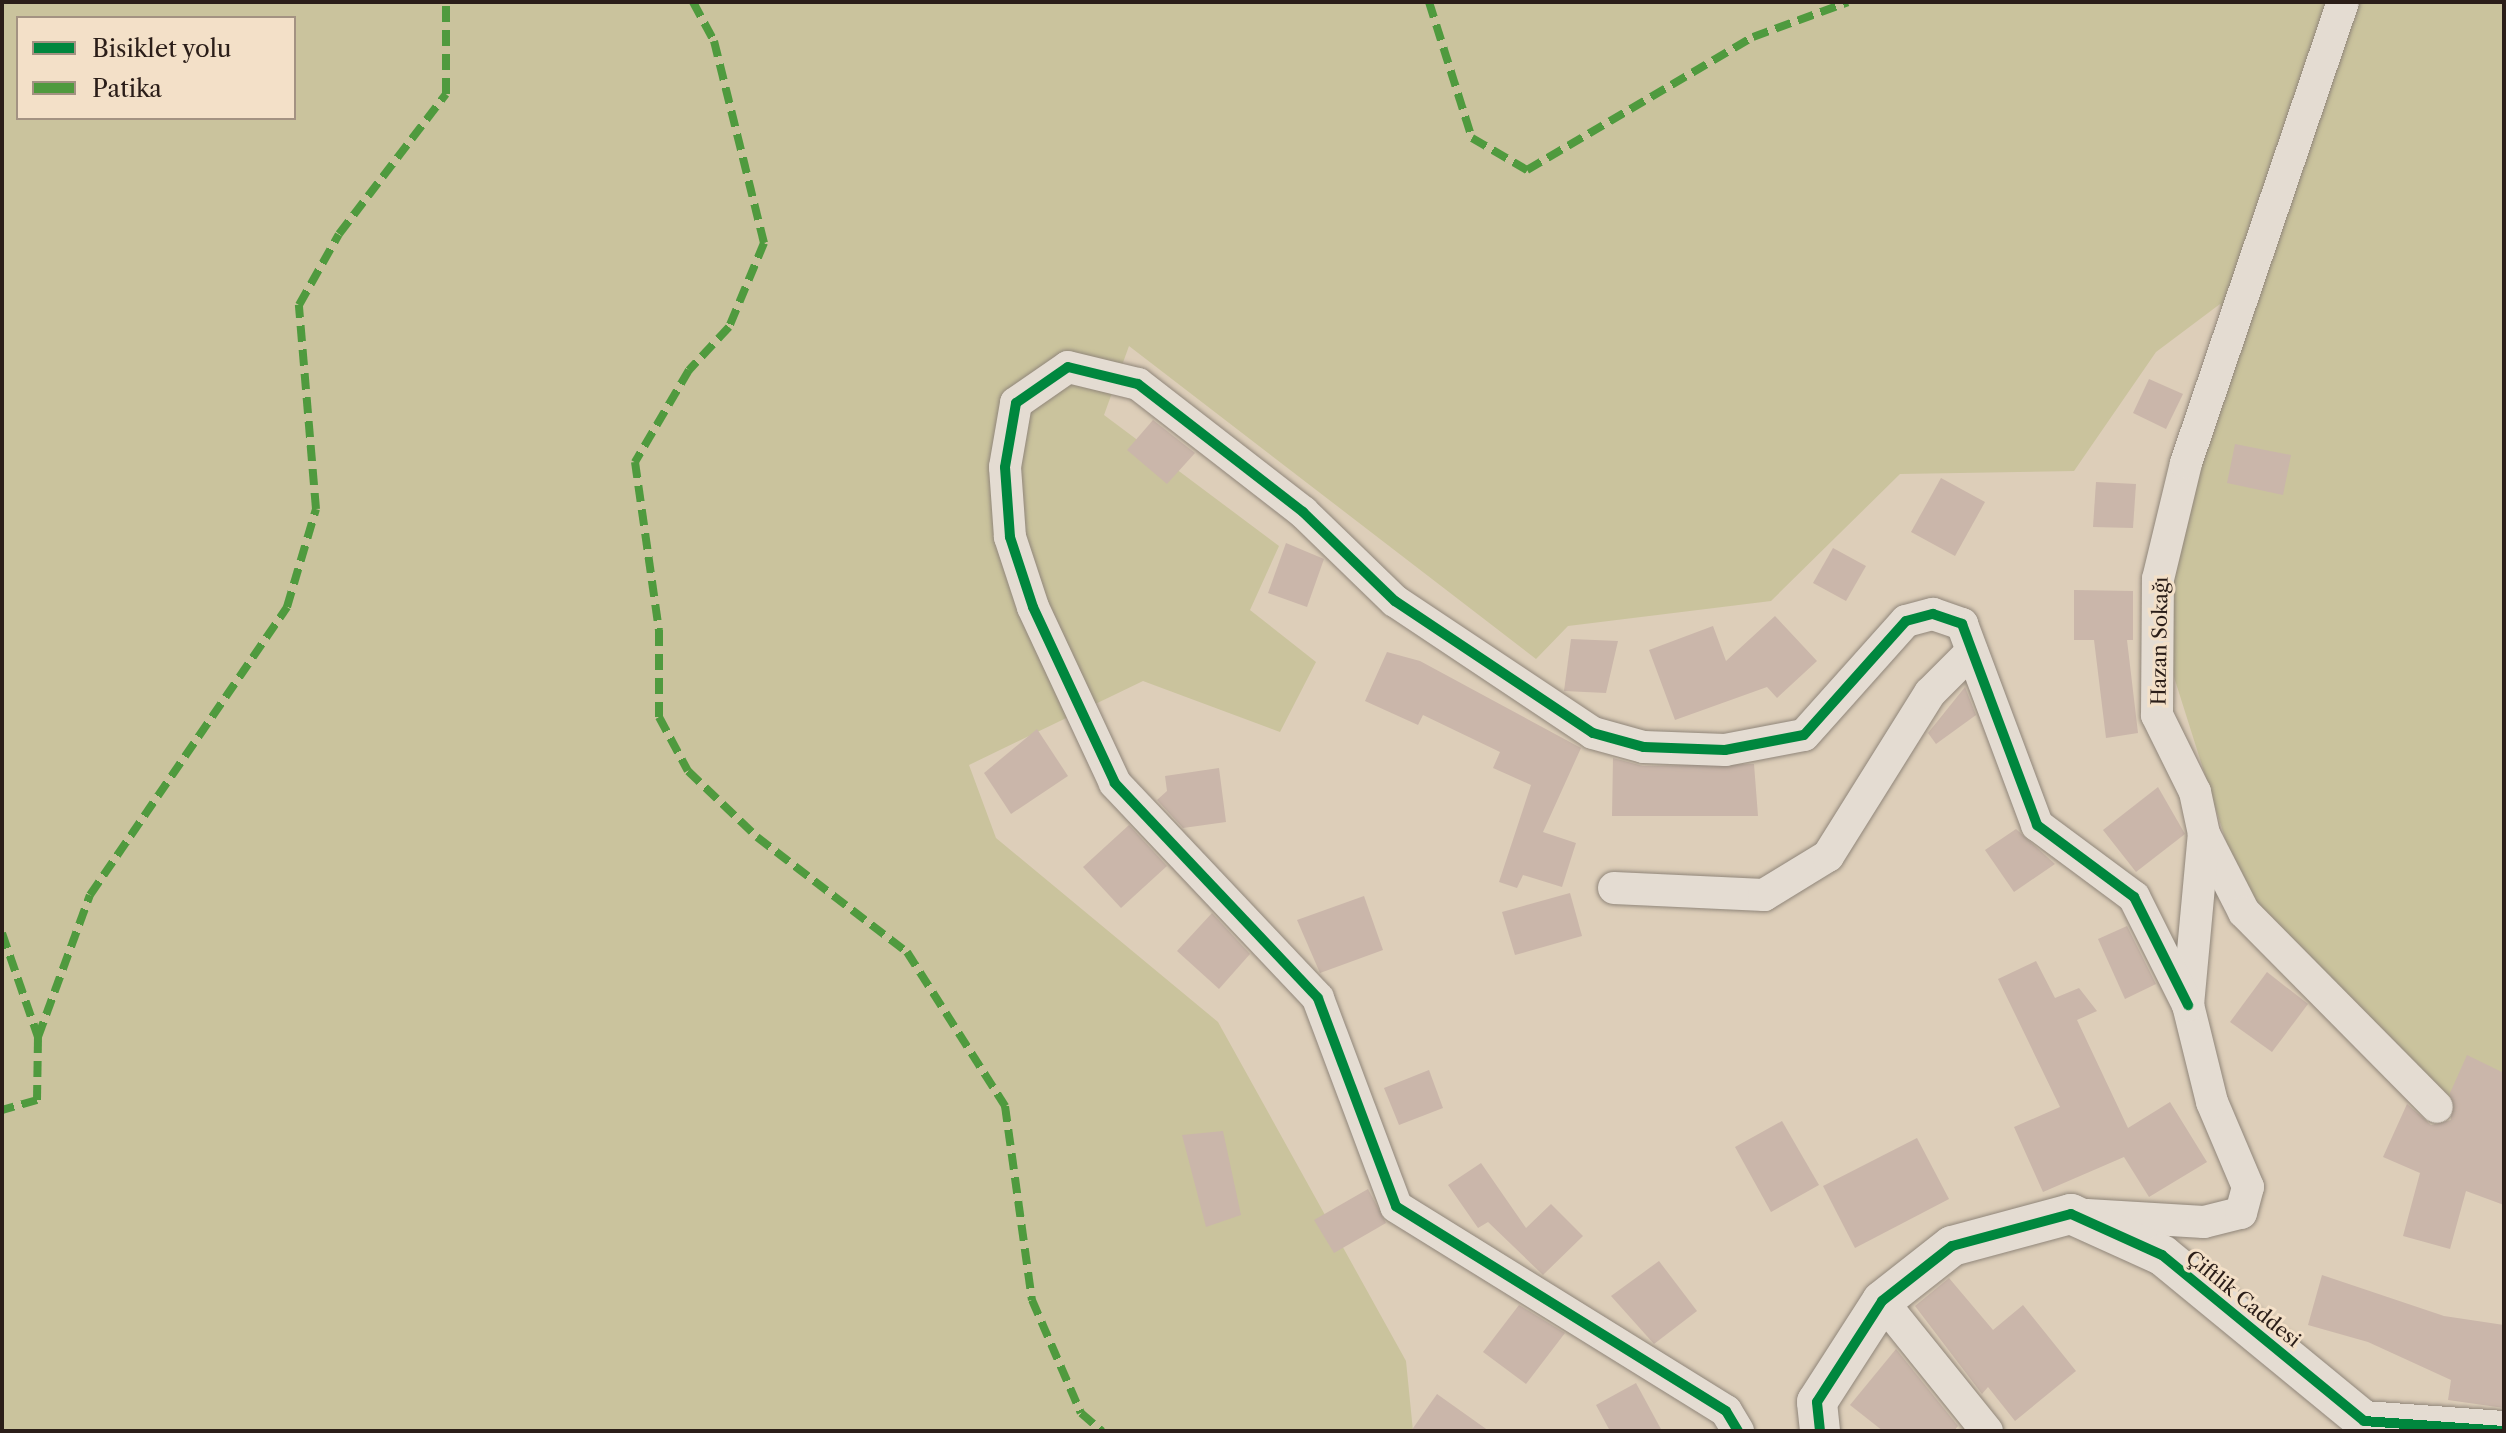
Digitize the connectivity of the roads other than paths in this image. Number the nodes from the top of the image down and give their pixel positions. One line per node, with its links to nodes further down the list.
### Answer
1 (2343, 2): 3 (street, Hazan Sokağı)
2 (1972, 651): 4 (street); 5 (street); 9 (street)
3 (2204, 834): 5 (street, Hazan Sokağı); 6 (street)
4 (1614, 888)
5 (2188, 1005): 7 (street, Hazan Sokağı)
6 (2437, 1107)
7 (2071, 1214): 8 (street); 12 (street, Çiftlik Caddesi)
8 (1882, 1301): 10 (street); 11 (street)
9 (1738, 1431)
10 (1820, 1431)
11 (1987, 1431)
12 (2504, 1431)

